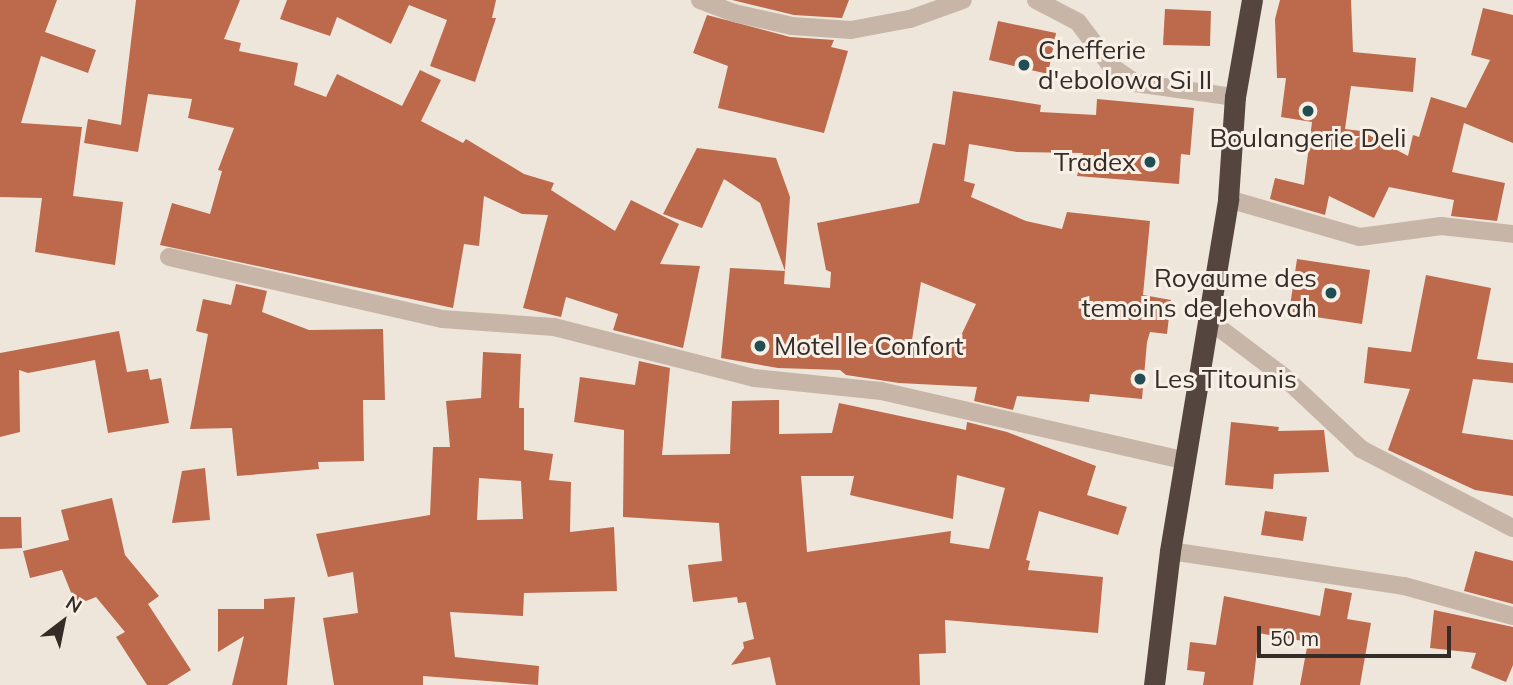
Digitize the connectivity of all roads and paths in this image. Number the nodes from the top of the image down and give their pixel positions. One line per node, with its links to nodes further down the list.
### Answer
1 (700, 0): 2 (street)
2 (963, 0)
3 (1036, 0): 5 (street)
4 (1252, 0): 5 (highway)
5 (1235, 97): 6 (highway)
6 (1228, 199): 7 (street); 9 (highway)
7 (1513, 234)
8 (169, 257): 10 (street)
9 (1210, 321): 10 (highway); 11 (street)
10 (1187, 461): 12 (highway)
11 (1513, 528)
12 (1170, 551): 13 (street); 14 (highway)
13 (1513, 616)
14 (1154, 685)

